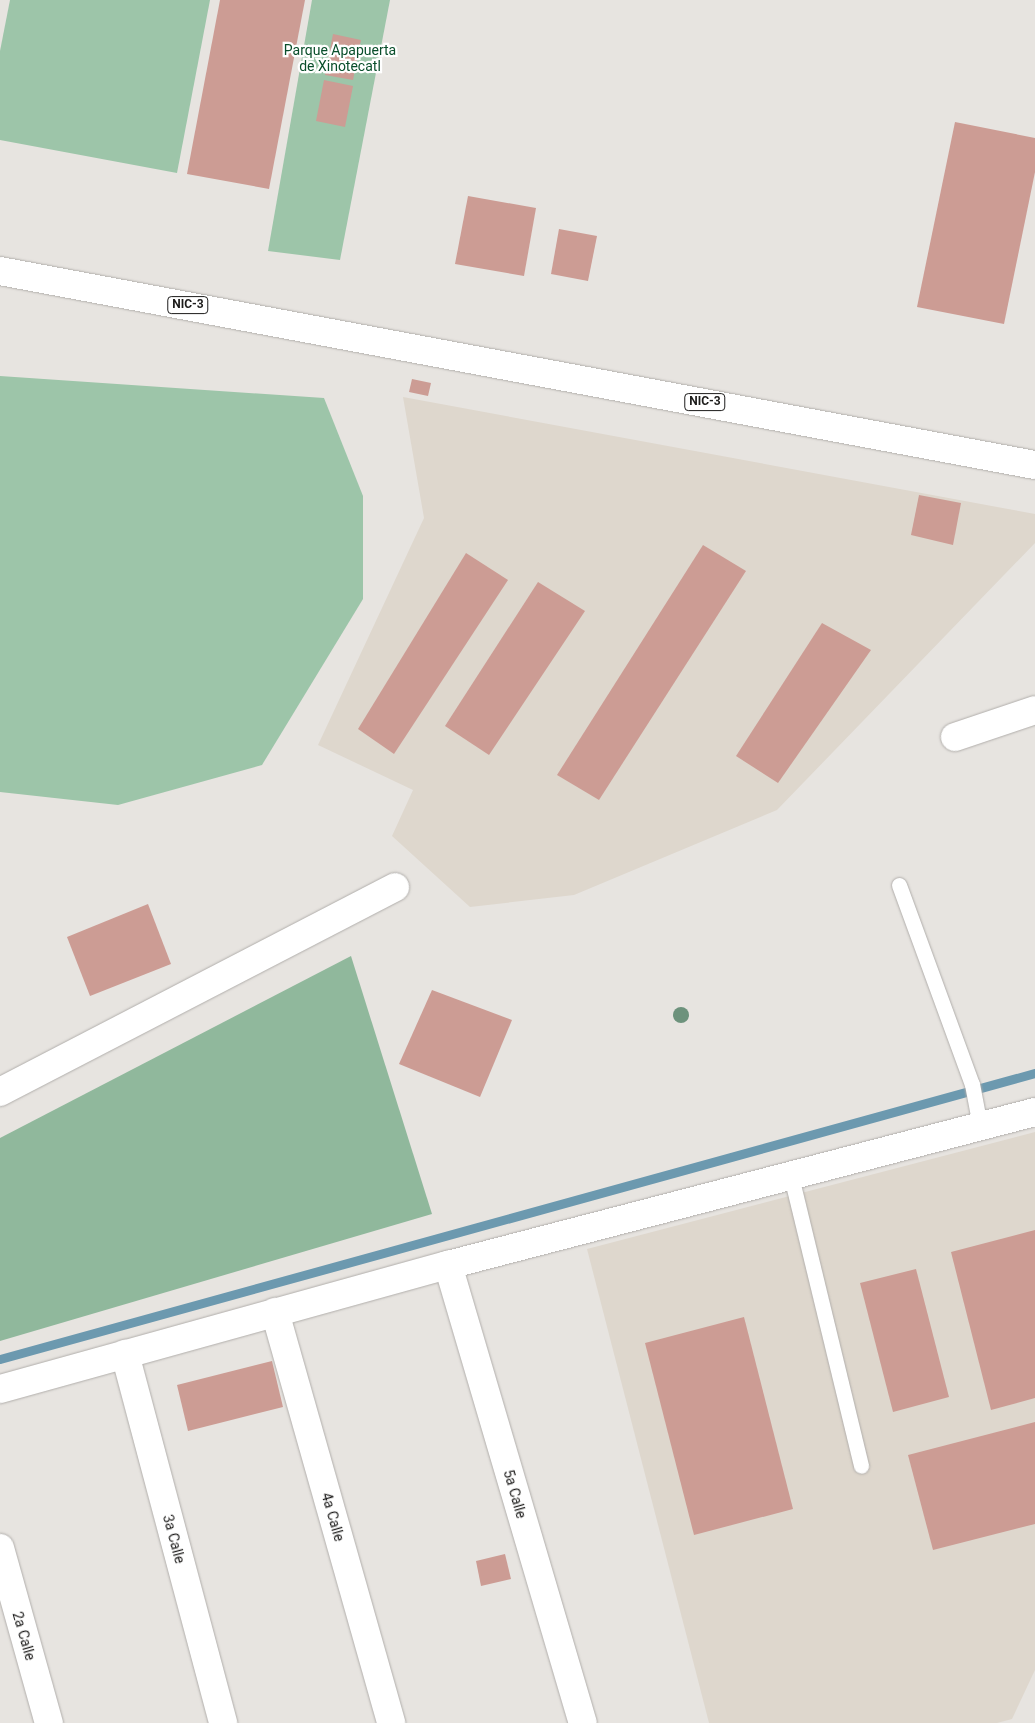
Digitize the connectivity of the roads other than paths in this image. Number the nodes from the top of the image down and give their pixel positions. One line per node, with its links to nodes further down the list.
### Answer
1 (0, 271): 2 (main road, NIC-3)
2 (1035, 465)
3 (1035, 710): 4 (main road)
4 (955, 737)
5 (899, 884): 9 (lane)
6 (395, 887): 7 (main road)
7 (0, 1092)
8 (1035, 1112): 9 (main road)
9 (980, 1126): 10 (main road)
10 (791, 1176): 11 (main road); 15 (lane)
11 (448, 1265): 12 (main road); 20 (main road, 5a Calle)
12 (274, 1312): 13 (main road); 19 (main road, 4a Calle)
13 (125, 1354): 14 (main road); 18 (main road, 3a Calle)
14 (0, 1389)
15 (861, 1466)
16 (0, 1548): 17 (main road, 2a Calle)
17 (48, 1723)
18 (223, 1723)
19 (391, 1723)
20 (583, 1723)

